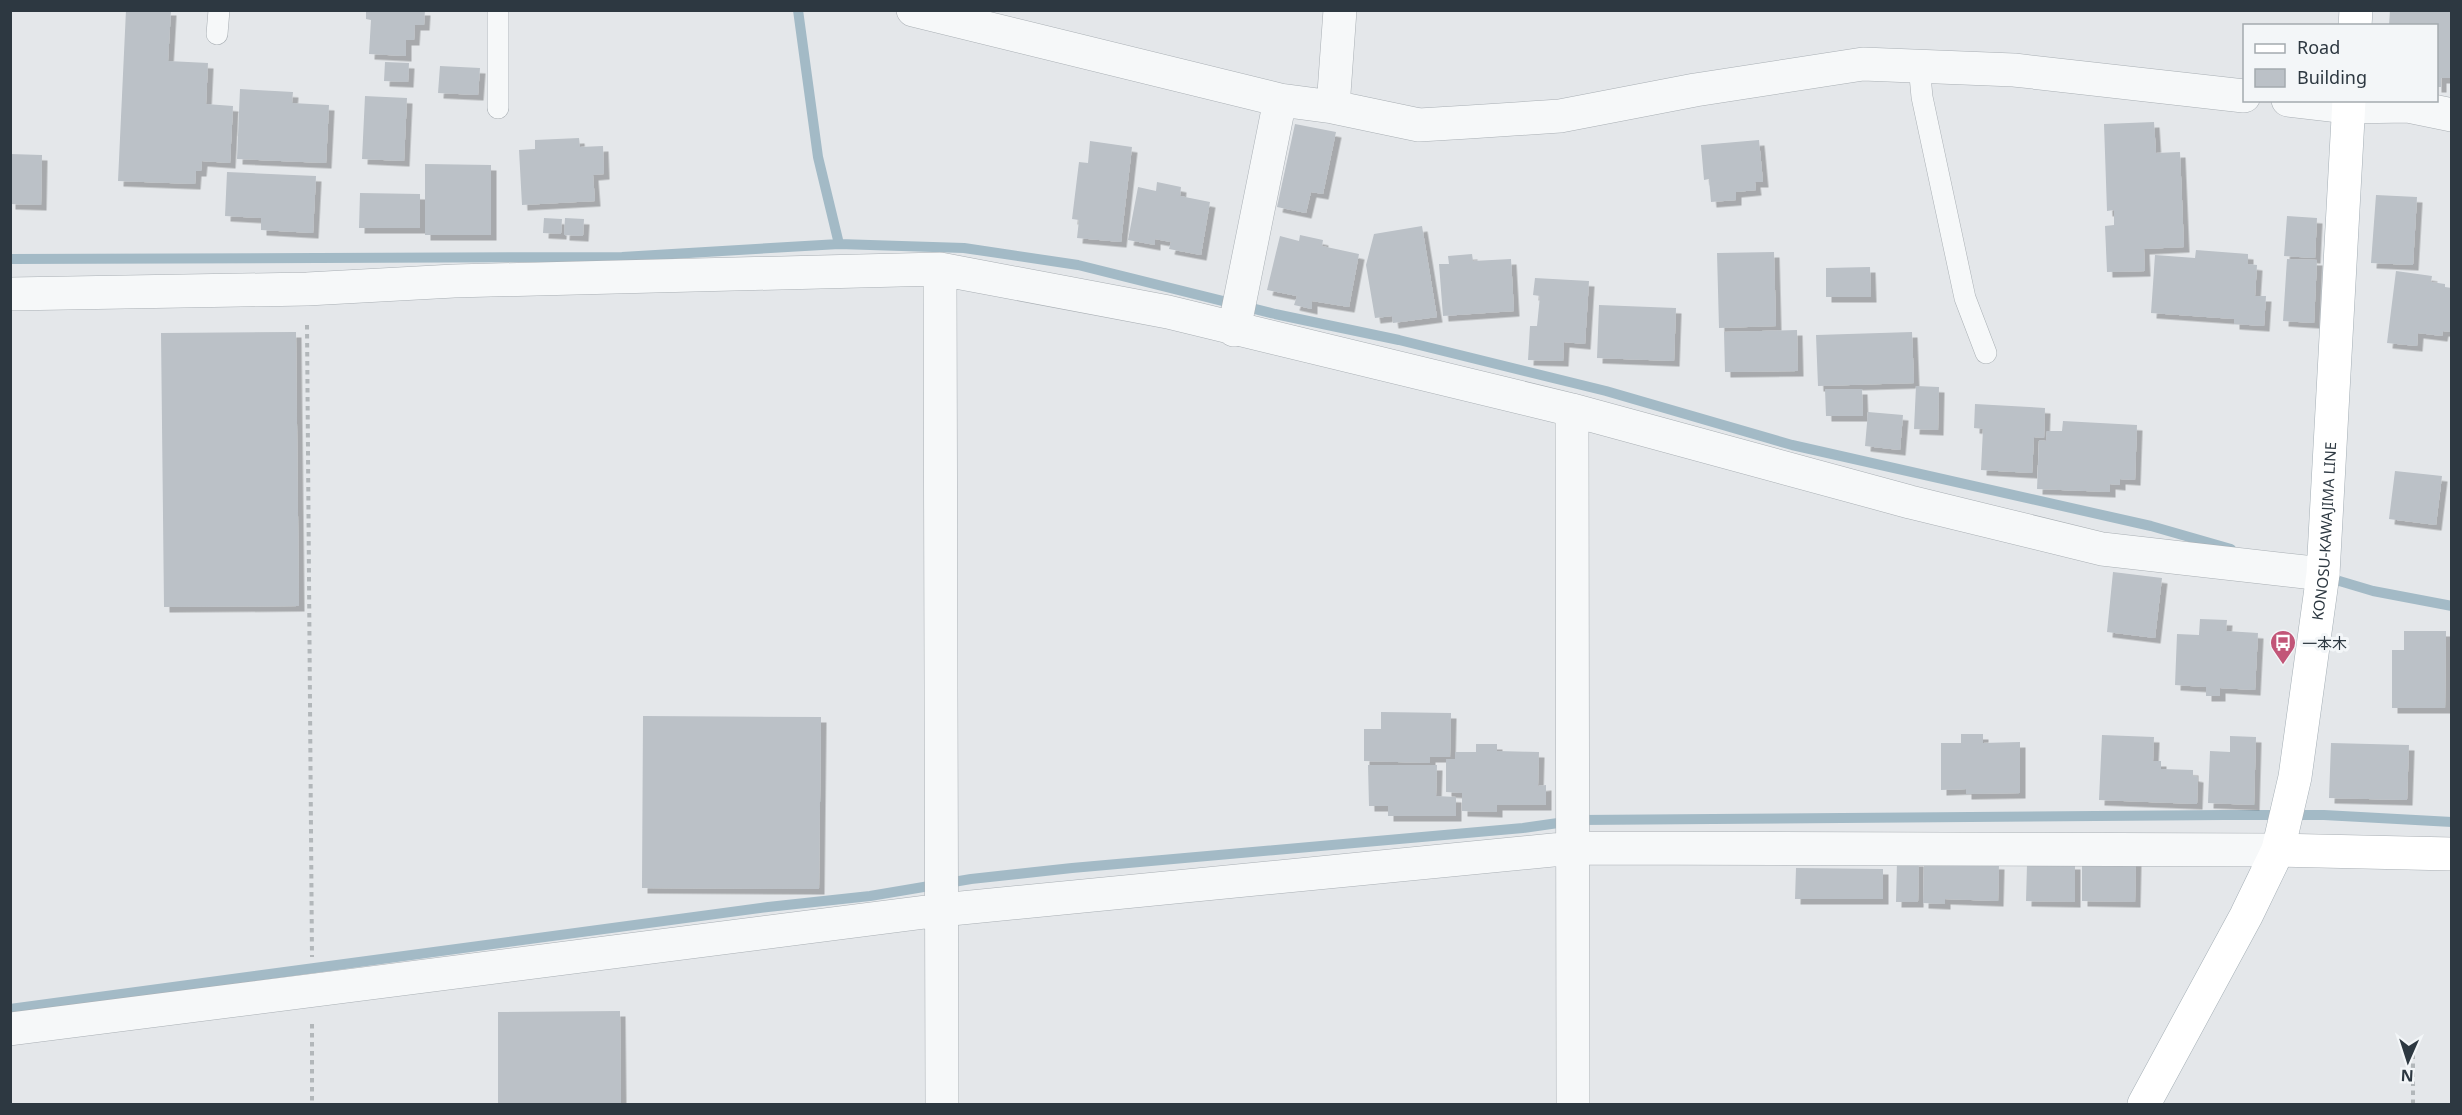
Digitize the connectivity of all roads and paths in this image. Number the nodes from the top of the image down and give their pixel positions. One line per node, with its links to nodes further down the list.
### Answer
1 (219, 10): 5 (lane)
2 (498, 10): 12 (lane)
3 (913, 10): 8 (street)
4 (1340, 10): 11 (street)
5 (217, 34)
6 (1919, 65): 7 (street); 11 (street); 18 (lane)
7 (2243, 96)
8 (1280, 100): 11 (street); 17 (street)
9 (2318, 102): 10 (street)
10 (2348, 104): 13 (street); 20 (main road, KONOSU-KAWAJIMA LINE)
11 (1333, 107)
12 (498, 108)
13 (2451, 115)
14 (940, 269): 15 (street); 17 (street); 24 (street)
15 (307, 290): 16 (street); 25 (path)
16 (10, 294)
17 (1234, 330): 19 (street)
18 (1986, 354)
19 (1572, 410): 20 (street); 21 (street)
20 (2323, 574): 22 (main road, KONOSU-KAWAJIMA LINE)
21 (1572, 848): 22 (street); 24 (street); 30 (street)
22 (2278, 849): 23 (main road); 31 (main road, KONOSU-KAWAJIMA LINE)
23 (2451, 854)
24 (941, 910): 25 (street); 29 (street)
25 (312, 990): 26 (street); 28 (path)
26 (10, 1029)
27 (2413, 1045): 32 (path)
28 (312, 1104)
29 (942, 1104)
30 (1573, 1104)
31 (2144, 1104)
32 (2413, 1104)

